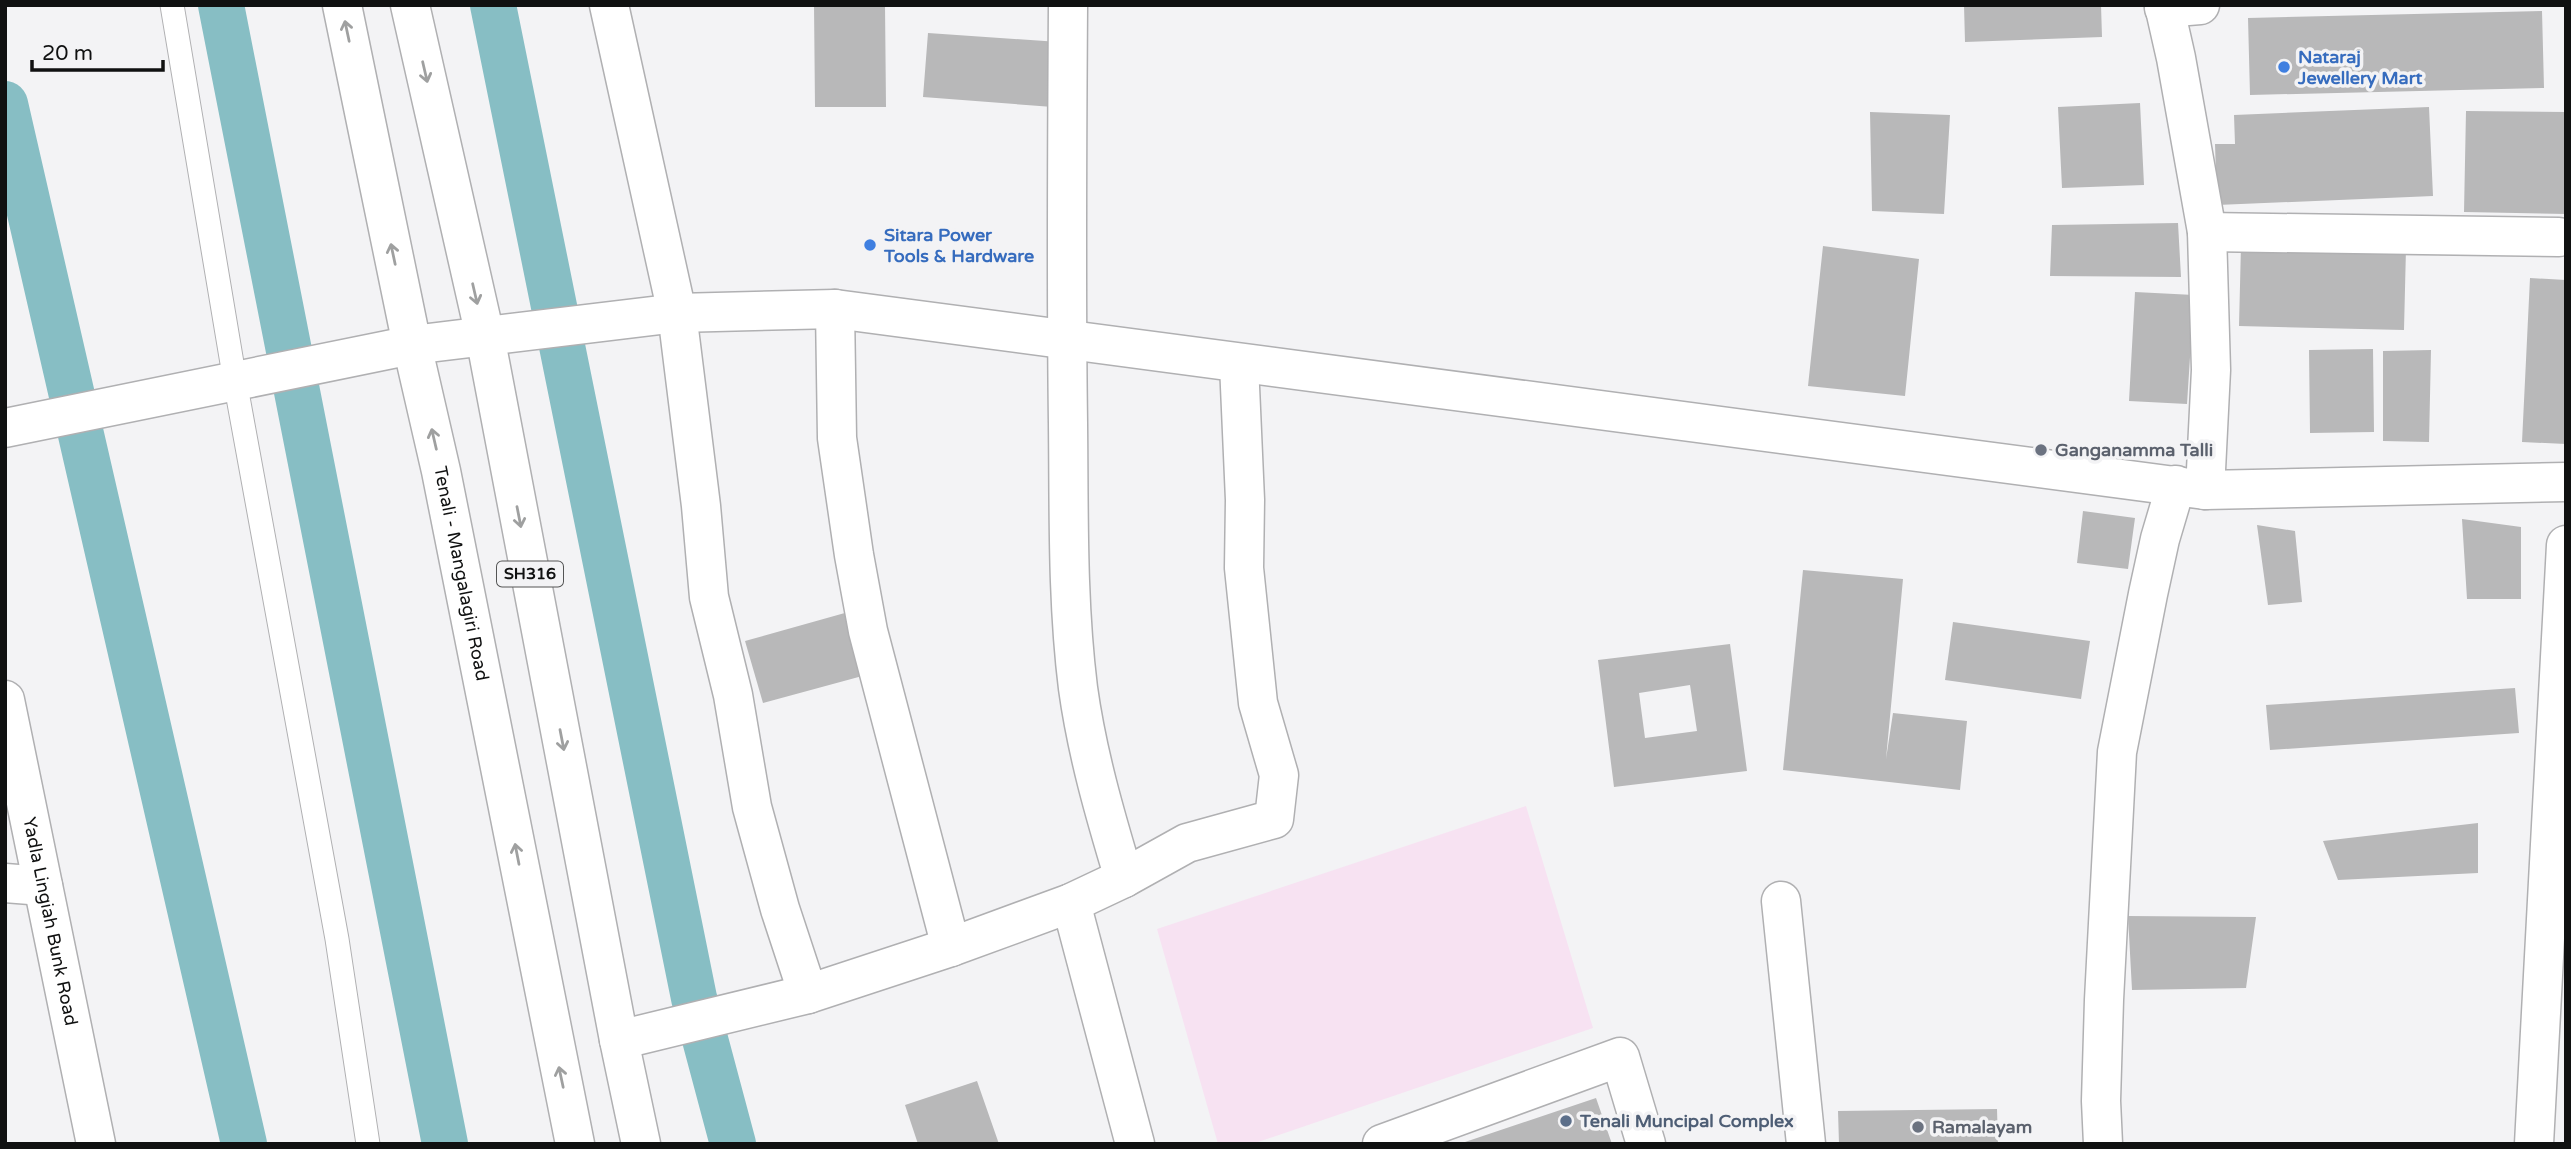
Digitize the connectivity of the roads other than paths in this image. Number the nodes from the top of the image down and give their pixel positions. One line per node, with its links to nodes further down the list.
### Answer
1 (172, 5): 15 (lane)
2 (342, 5): 13 (street, Tenali - Mangalagiri Road, one-way to 2)
3 (410, 5): 11 (street, SH316, one-way to 11)
4 (609, 5): 10 (street)
5 (1068, 5): 12 (street)
6 (2176, 6): 7 (street)
7 (2207, 232): 8 (street); 18 (street)
8 (2559, 237)
9 (835, 309): 10 (street); 12 (street); 26 (street)
10 (677, 313): 11 (street); 27 (street)
11 (485, 336): 13 (street); 28 (street, SH316, one-way to 28)
12 (1066, 338): 14 (street); 21 (street)
13 (412, 345): 15 (street); 31 (street, Tenali - Mangalagiri Road, one-way to 13)
14 (1240, 364): 18 (street); 21 (street)
15 (235, 381): 16 (street); 30 (lane)
16 (21, 424)
17 (2566, 482): 18 (street)
18 (2191, 487): 37 (street)
19 (2566, 545): 38 (street)
20 (5, 700): 23 (street, Yadla Lingiah Bunk Road)
21 (1124, 878): 25 (street)
22 (5, 883): 23 (street)
23 (43, 886): 29 (street, Yadla Lingiah Bunk Road)
24 (1781, 901): 36 (street)
25 (1070, 903): 26 (street); 33 (street)
26 (951, 947): 27 (street)
27 (795, 997): 28 (street)
28 (619, 1040): 32 (street, SH316)
29 (96, 1144)
30 (368, 1144)
31 (575, 1144)
32 (641, 1144)
33 (1135, 1144)
34 (1382, 1144): 35 (street)
35 (1646, 1144)
36 (1806, 1144)
37 (2103, 1144)
38 (2534, 1144)

